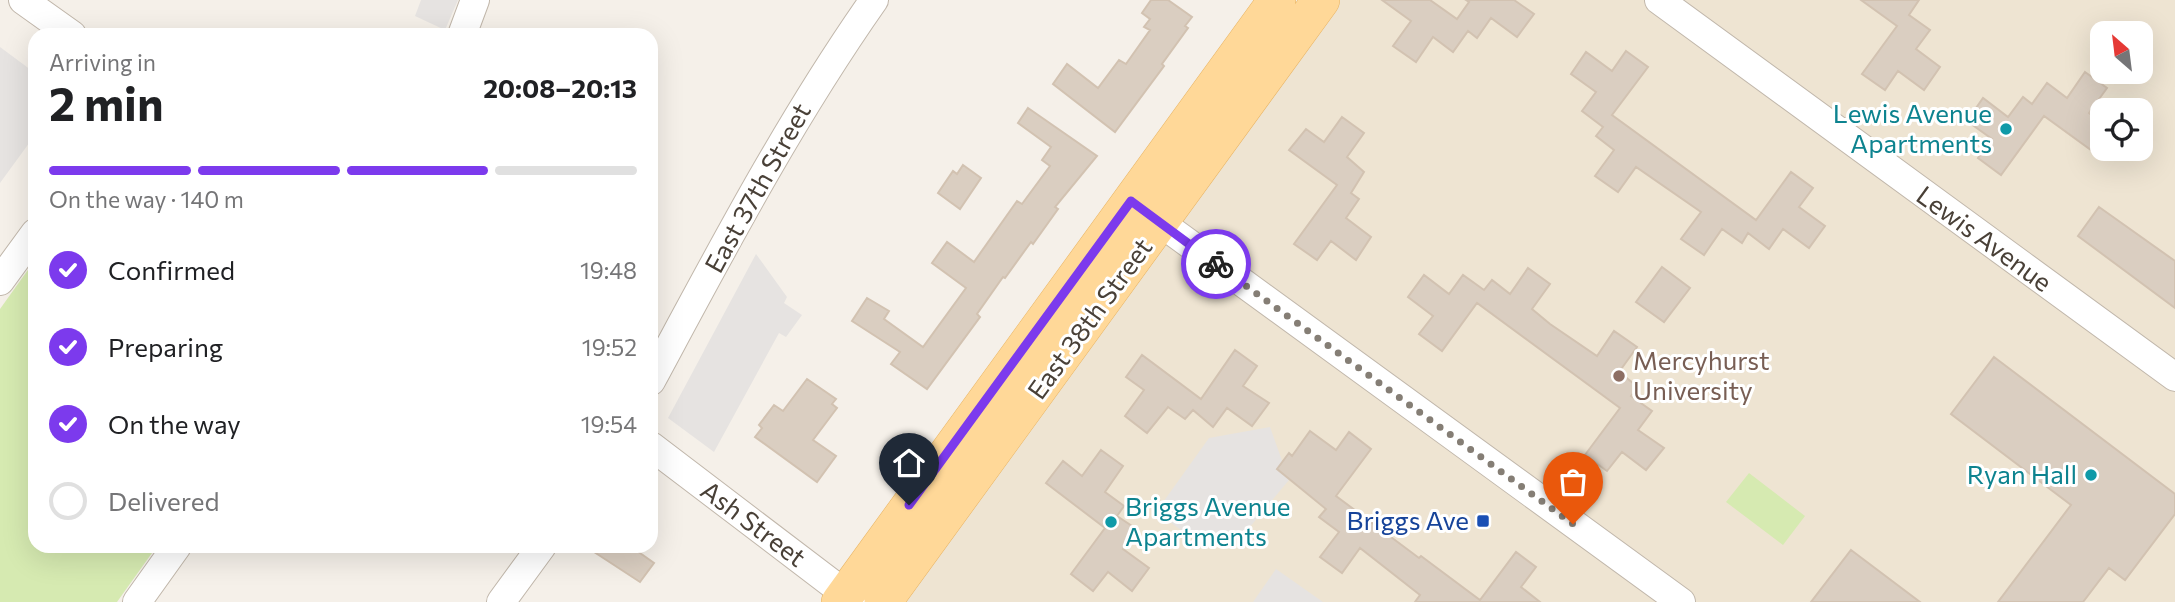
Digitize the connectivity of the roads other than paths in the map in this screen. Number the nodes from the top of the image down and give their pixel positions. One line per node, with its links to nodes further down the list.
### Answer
1 (23, 0): 7 (street)
2 (475, 0): 8 (street)
3 (874, 0): 13 (street, East 37th Street)
4 (1321, 0): 6 (main road, East 38th Street)
5 (1659, 0): 14 (street, Lewis Avenue)
6 (1273, 12): 9 (main road, East 38th Street); 10 (main road, East 38th Street)
7 (62, 28)
8 (465, 28)
9 (1131, 201): 10 (street); 18 (main road, East 38th Street)
10 (1160, 223): 21 (main road, East 38th Street); 22 (street)
11 (28, 243): 12 (street)
12 (0, 281)
13 (658, 368)
14 (2175, 377)
15 (658, 451): 18 (street, Ash Street)
16 (172, 553): 19 (street)
17 (537, 553): 20 (street)
18 (847, 599)
19 (137, 602)
20 (502, 602)
21 (883, 602)
22 (1681, 602)

